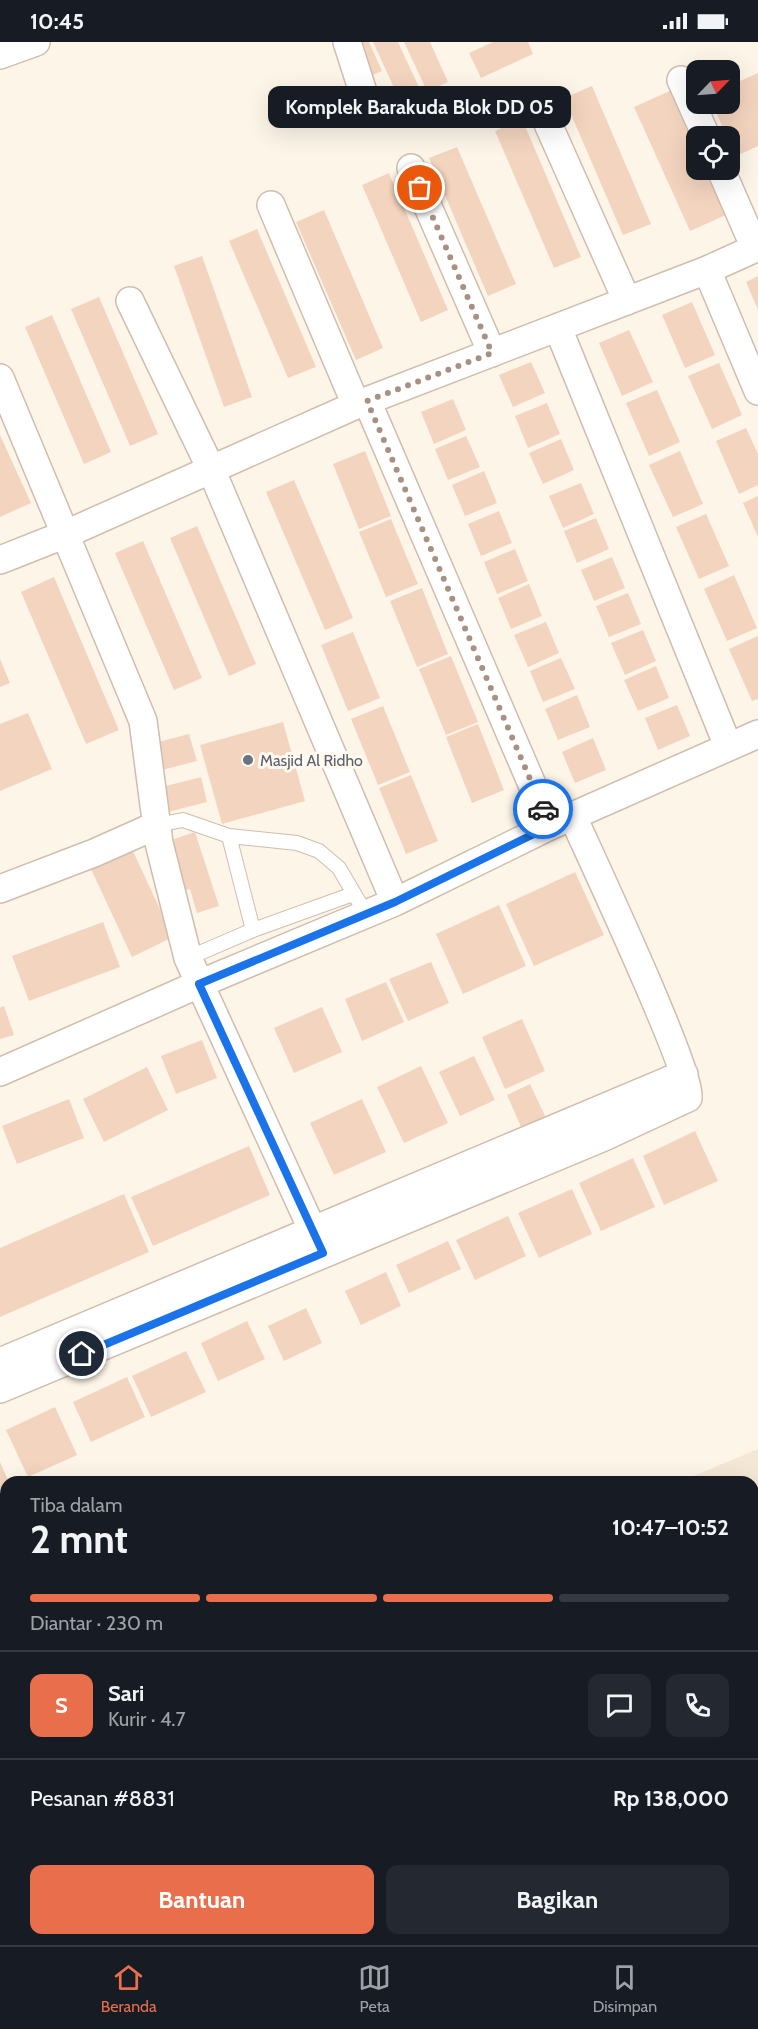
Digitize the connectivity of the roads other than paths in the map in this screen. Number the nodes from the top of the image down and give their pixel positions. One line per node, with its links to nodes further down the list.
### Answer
1 (36, 42): 3 (street)
2 (347, 42): 5 (street)
3 (0, 55)
4 (681, 80): 7 (street)
5 (364, 95)
6 (548, 124): 14 (street)
7 (702, 126)
8 (411, 168): 16 (street)
9 (726, 180): 11 (street)
10 (271, 205): 19 (street)
11 (757, 247): 12 (street)
12 (707, 270): 14 (street); 18 (street)
13 (130, 301): 20 (street)
14 (627, 301): 15 (street)
15 (558, 328): 16 (street); 24 (street)
16 (492, 353): 19 (street)
17 (0, 378): 21 (street)
18 (758, 391)
19 (361, 403): 20 (street); 25 (street)
20 (211, 469): 21 (street); 29 (street)
21 (66, 534): 22 (street); 26 (street)
22 (0, 560)
23 (758, 734): 24 (street)
24 (729, 746): 25 (street)
25 (562, 821): 29 (street); 35 (street)
26 (157, 825): 27 (lane); 28 (street); 32 (street)
27 (229, 836): 30 (lane); 31 (lane)
28 (0, 889)
29 (395, 902): 30 (street)
30 (359, 904): 31 (lane); 33 (street)
31 (253, 930): 32 (lane)
32 (188, 958): 33 (street)
33 (199, 984): 34 (street); 35 (street)
34 (0, 1072)
35 (318, 1242): 36 (street); 37 (street)
36 (0, 1362)
37 (0, 1389)

